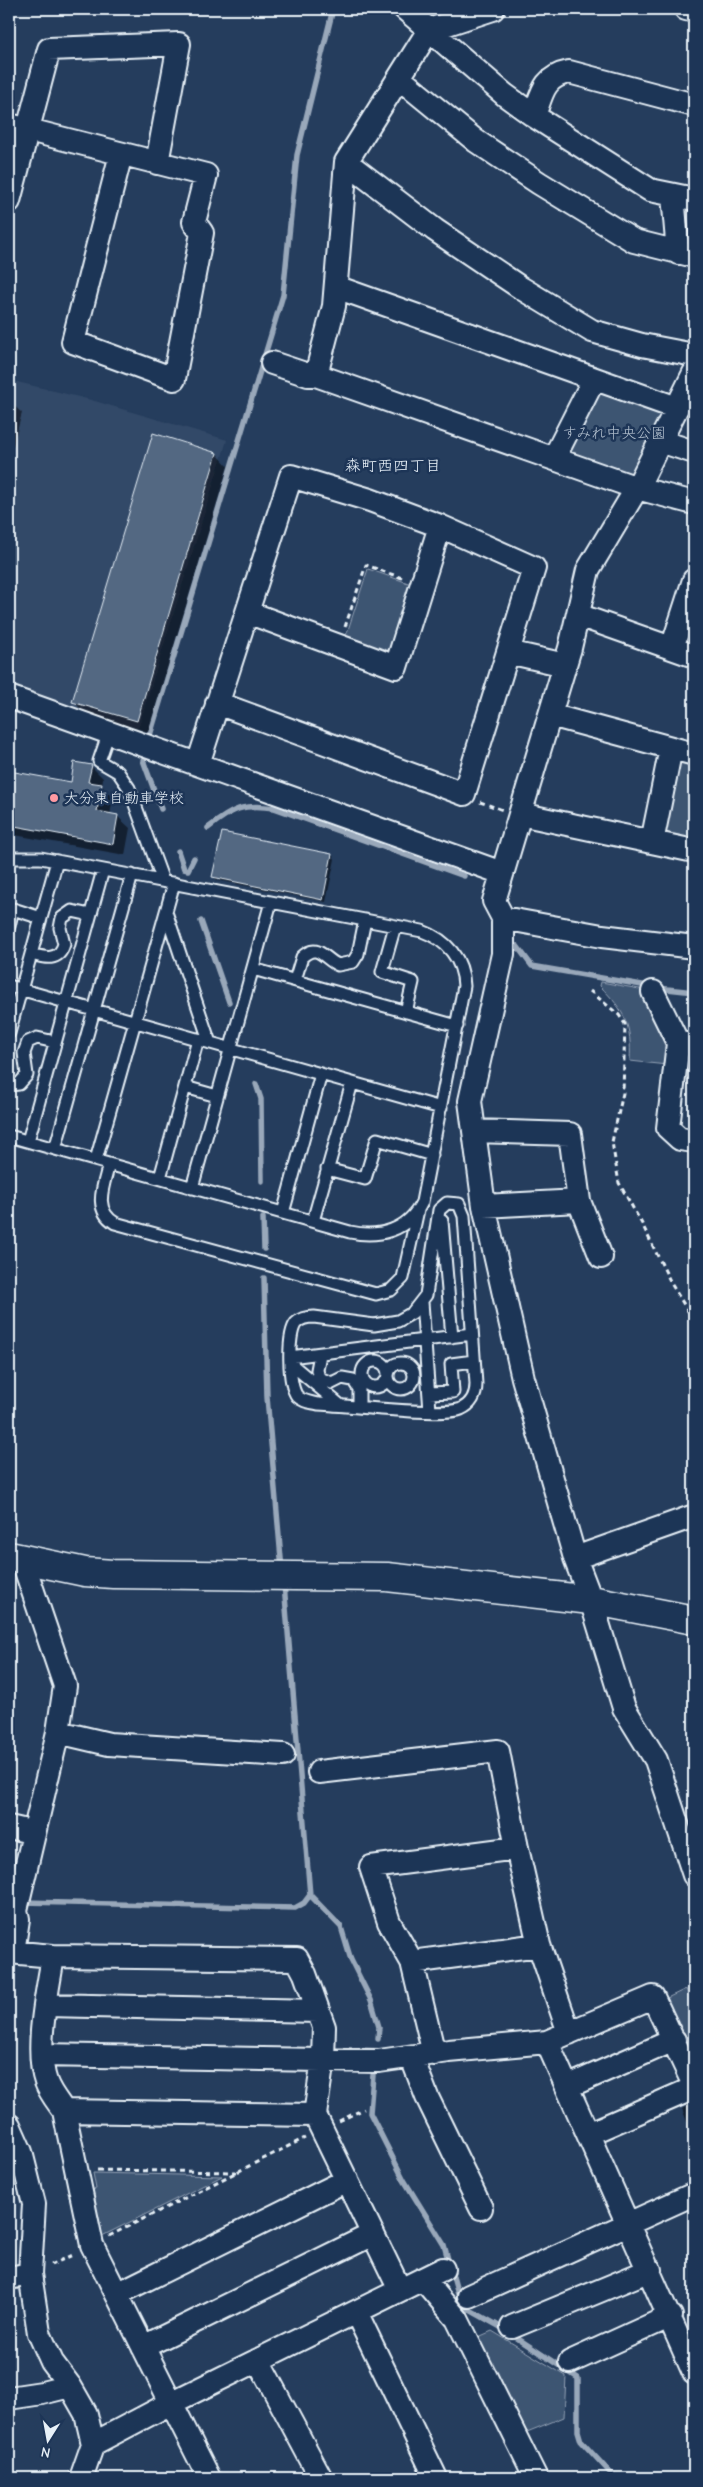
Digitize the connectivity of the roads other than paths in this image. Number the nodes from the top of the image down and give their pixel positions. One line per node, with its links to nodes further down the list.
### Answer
1 (405, 9): 5 (street)
2 (493, 9): 5 (street)
3 (686, 9): 4 (street)
4 (694, 11)
5 (429, 30): 6 (street); 8 (street)
6 (399, 78): 11 (street); 15 (street)
7 (694, 105): 8 (street)
8 (534, 116): 13 (street)
9 (18, 128): 10 (street); 12 (street); 14 (street)
10 (121, 154): 12 (street); 12 (street)
11 (346, 162): 16 (street); 17 (street)
12 (157, 163)
13 (684, 197): 15 (street)
14 (9, 201)
15 (686, 255)
16 (336, 287): 20 (street); 21 (street)
17 (694, 355)
18 (272, 363): 20 (street)
19 (694, 373): 22 (street)
20 (316, 375): 25 (street)
21 (594, 379): 22 (street); 25 (street)
22 (677, 408): 23 (street)
23 (660, 441): 24 (street); 26 (street)
24 (694, 452)
25 (554, 458): 26 (street)
26 (637, 488): 27 (street); 31 (street)
27 (694, 503)
28 (440, 526): 30 (street); 30 (street); 33 (street)
29 (694, 580): 32 (street)
30 (247, 612): 37 (street)
31 (578, 615): 32 (street); 35 (street)
32 (672, 648): 34 (street)
33 (508, 652): 35 (street); 37 (street)
34 (694, 656)
35 (565, 666): 38 (street)
36 (9, 697): 39 (street)
37 (217, 703): 42 (street)
38 (550, 715): 40 (street); 43 (street)
39 (108, 732): 42 (street); 51 (lane)
40 (671, 748): 41 (street); 44 (street)
41 (694, 754)
42 (198, 764): 49 (street)
43 (520, 814): 44 (street); 49 (street)
44 (652, 842): 45 (street)
45 (694, 851)
46 (9, 858): 47 (lane)
47 (57, 861): 48 (lane); 55 (lane)
48 (103, 870): 50 (lane); 54 (lane)
49 (502, 873): 56 (street)
50 (132, 875): 51 (lane); 68 (lane)
51 (168, 882): 52 (lane); 53 (lane)
52 (271, 902): 57 (lane); 62 (lane)
53 (166, 912): 70 (lane); 75 (lane)
54 (90, 915): 61 (lane); 67 (lane)
55 (41, 918): 58 (lane); 61 (lane)
56 (503, 918): 60 (street); 84 (street)
57 (365, 920): 59 (lane); 63 (lane)
58 (9, 926)
59 (395, 926): 69 (lane); 71 (lane)
60 (694, 947)
61 (31, 954): 65 (lane)
62 (253, 968): 63 (lane); 77 (lane)
63 (294, 980): 69 (lane)
64 (9, 986): 65 (lane)
65 (21, 990): 67 (lane); 72 (lane)
66 (653, 992): 76 (street)
67 (66, 1002): 68 (lane); 74 (lane)
68 (94, 1010): 70 (lane); 88 (lane)
69 (406, 1012): 71 (lane)
70 (135, 1022): 73 (lane); 90 (lane)
71 (457, 1026): 83 (lane)
72 (9, 1031)
73 (198, 1039): 75 (lane); 81 (lane)
74 (55, 1042): 80 (lane); 86 (lane)
75 (210, 1043): 77 (lane)
76 (686, 1044): 87 (street)
77 (230, 1049): 78 (lane); 82 (lane)
78 (321, 1074): 79 (lane); 99 (lane)
79 (352, 1083): 83 (lane); 92 (lane)
80 (9, 1085)
81 (185, 1087): 82 (lane); 93 (lane)
82 (217, 1096): 94 (lane)
83 (441, 1108): 89 (lane)
84 (474, 1131): 95 (street); 96 (street)
85 (9, 1136): 86 (lane)
86 (28, 1141): 88 (lane)
87 (694, 1141)
88 (55, 1149): 90 (lane)
89 (432, 1155): 92 (lane); 98 (lane)
90 (96, 1160): 91 (lane)
91 (109, 1164): 93 (lane); 98 (lane)
92 (327, 1169): 100 (lane)
93 (160, 1178): 94 (lane)
94 (192, 1188): 99 (lane)
95 (579, 1200): 96 (street); 101 (street)
96 (484, 1206): 120 (street)
97 (441, 1208): 102 (lane); 103 (lane); 104 (lane)
98 (418, 1210): 100 (lane)
99 (283, 1213): 100 (lane)
100 (313, 1222)
101 (601, 1257)
102 (422, 1302): 105 (lane); 107 (lane)
103 (472, 1334): 104 (lane); 108 (lane)
104 (452, 1337): 105 (lane)
105 (425, 1340): 106 (lane); 112 (lane)
106 (320, 1354): 107 (lane); 114 (lane)
107 (290, 1361): 113 (lane); 113 (lane)
108 (474, 1361): 112 (lane); 117 (lane)
109 (388, 1376): 110 (lane); 110 (lane); 111 (lane); 111 (lane)
110 (375, 1386): 115 (lane)
111 (400, 1388): 116 (lane)
112 (429, 1393): 117 (lane)
113 (340, 1405): 114 (lane)
114 (359, 1406): 115 (lane)
115 (374, 1407): 116 (lane)
116 (399, 1409): 117 (lane)
117 (430, 1411)
118 (694, 1516): 120 (street)
119 (15, 1558): 121 (street); 123 (street)
120 (575, 1558): 121 (street)
121 (591, 1600): 122 (street); 129 (street)
122 (694, 1620)
123 (58, 1732): 124 (street); 127 (street)
124 (283, 1755)
125 (319, 1772): 128 (street)
126 (9, 1828): 127 (street)
127 (33, 1837): 131 (street)
128 (517, 1848): 130 (street); 133 (street)
129 (694, 1875)
130 (539, 1944): 133 (street); 136 (street)
131 (11, 1952): 132 (street)
132 (52, 1956): 134 (street); 135 (street)
133 (412, 1962): 140 (street)
134 (46, 2005): 135 (street); 139 (street)
135 (318, 2011): 141 (street)
136 (568, 2033): 137 (street); 138 (street)
137 (674, 2040): 142 (street); 143 (street)
138 (547, 2042): 140 (street); 142 (street)
139 (42, 2055): 141 (street); 144 (street)
140 (423, 2056): 141 (street); 150 (street)
141 (323, 2058): 145 (street)
142 (567, 2087): 147 (street)
143 (694, 2087): 147 (street)
144 (64, 2111): 145 (street); 156 (street)
145 (318, 2122): 148 (street)
146 (9, 2125): 154 (street)
147 (588, 2134): 151 (street)
148 (347, 2180): 152 (street); 156 (street)
149 (694, 2194): 151 (street)
150 (481, 2208)
151 (629, 2224): 153 (street); 157 (street)
152 (373, 2234): 155 (street); 161 (street)
153 (650, 2270): 159 (street); 160 (street)
154 (29, 2273): 165 (street)
155 (400, 2290): 158 (street); 173 (street)
156 (117, 2294): 161 (street)
157 (469, 2296)
158 (356, 2312): 162 (street); 172 (street)
159 (671, 2316): 163 (street); 164 (street)
160 (512, 2327)
161 (143, 2347): 167 (street)
162 (258, 2360): 167 (street); 171 (street)
163 (570, 2362)
164 (694, 2373)
165 (70, 2386): 166 (street); 168 (street)
166 (9, 2398)
167 (171, 2403): 168 (street); 170 (street)
168 (93, 2444): 169 (street)
169 (81, 2478)
170 (209, 2478)
171 (321, 2478)
172 (436, 2478)
173 (536, 2478)

